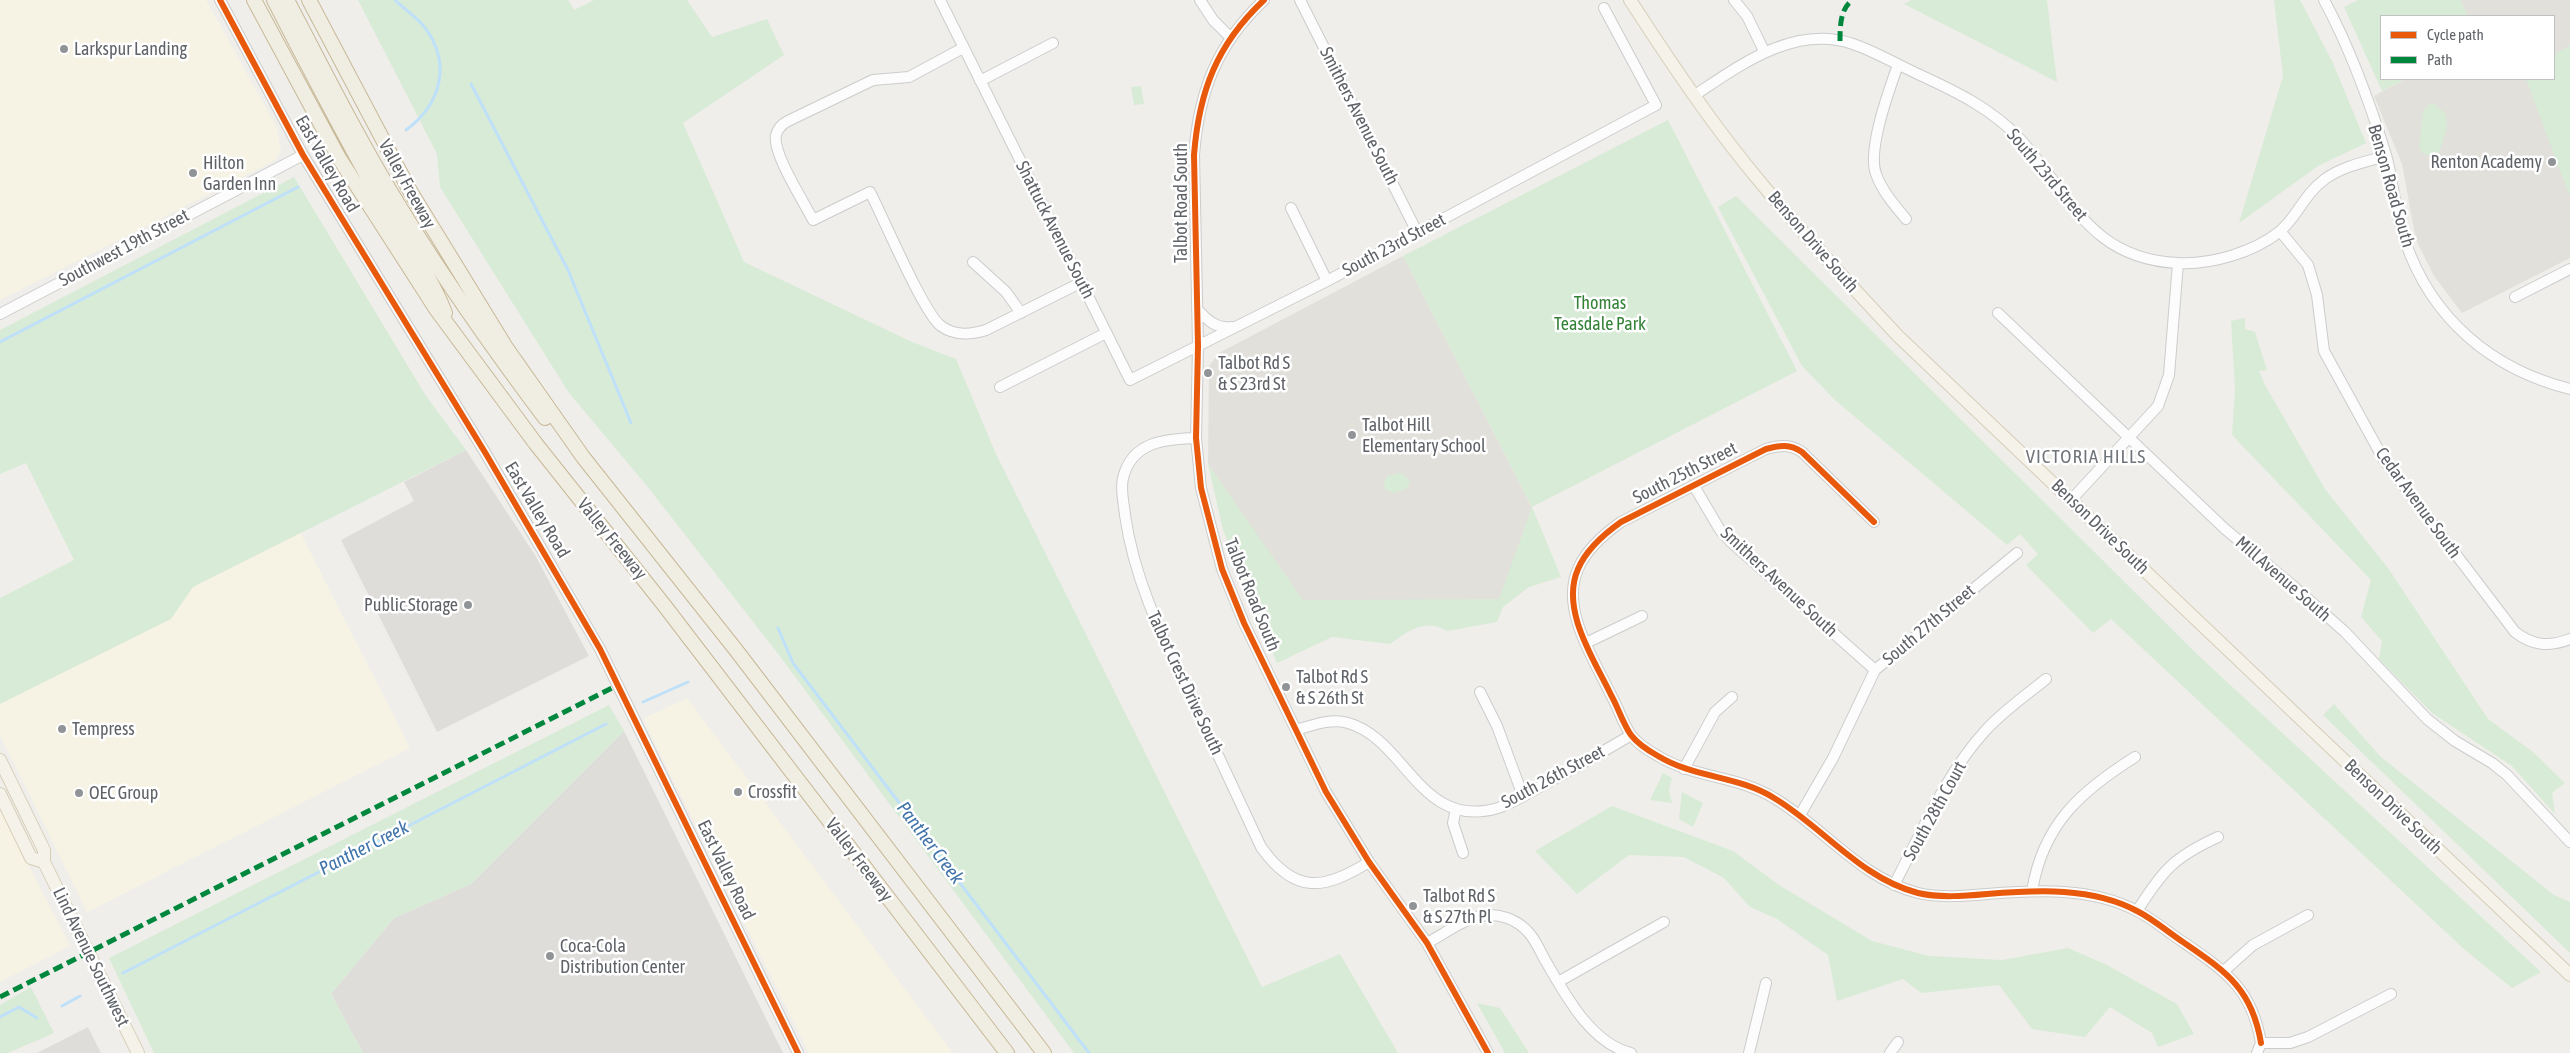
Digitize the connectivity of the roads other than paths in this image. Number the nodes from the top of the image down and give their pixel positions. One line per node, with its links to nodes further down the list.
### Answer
1 (220, 0): 21 (street, East Valley Road)
2 (254, 0): 38 (highway, Valley Freeway)
3 (274, 0): 38 (highway)
4 (287, 0): 46 (highway)
5 (309, 0): 46 (highway, Valley Freeway)
6 (940, 0): 16 (street, Shattuck Avenue South)
7 (1200, 0): 14 (street)
8 (1264, 0): 14 (street, Talbot Road South)
9 (1300, 0): 26 (street, Smithers Avenue South)
10 (1630, 0): 20 (main road, Benson Drive South)
11 (1734, 0): 17 (street)
12 (2324, 0): 22 (street, Benson Road South)
13 (1604, 8): 26 (street, South 23rd Street)
14 (1230, 37): 33 (street, Talbot Road South)
15 (1053, 43): 19 (street)
16 (963, 48): 19 (street, Shattuck Avenue South); 34 (street)
17 (1764, 51): 18 (street, South 23rd Street); 20 (street, South 23rd Street)
18 (1898, 65): 24 (street); 28 (street, South 23rd Street)
19 (980, 81): 31 (street, Shattuck Avenue South)
20 (1695, 95): 48 (main road, Benson Drive South)
21 (302, 155): 36 (street, Southwest 19th Street); 86 (street, East Valley Road)
22 (2386, 156): 25 (street); 43 (street, Benson Road South)
23 (1291, 208): 30 (street)
24 (1906, 219)
25 (2280, 231): 28 (street); 52 (street, Cedar Avenue South)
26 (1417, 232): 30 (street, South 23rd Street)
27 (973, 262): 34 (street)
28 (2178, 263): 45 (street)
29 (2570, 269): 32 (street)
30 (1327, 281): 37 (street, South 23rd Street)
31 (1082, 282): 34 (street); 39 (street, Shattuck Avenue South)
32 (2515, 297)
33 (1197, 309): 37 (street); 40 (street, Talbot Road South)
34 (1021, 313)
35 (1998, 313): 45 (street, Mill Avenue South)
36 (0, 314)
37 (1236, 327): 40 (street, South 23rd Street)
38 (453, 332): 87 (highway, Valley Freeway)
39 (1106, 333): 41 (street, Shattuck Avenue South); 42 (street)
40 (1198, 346): 41 (street, South 23rd Street); 44 (street, Talbot Road South)
41 (1130, 380)
42 (1000, 387)
43 (2570, 389)
44 (1196, 438): 58 (street, Talbot Road South); 71 (street, Talbot Crest Drive South)
45 (2127, 438): 48 (street); 68 (street, Mill Avenue South)
46 (583, 457): 88 (highway, Valley Freeway)
47 (1694, 486): 49 (street, South 25th Street); 53 (street, South 25th Street); 54 (street, Smithers Avenue South)
48 (2071, 500): 79 (main road, Benson Drive South)
49 (1874, 522)
50 (2017, 553): 54 (street, South 27th Street)
51 (1642, 616): 53 (street)
52 (2570, 639)
53 (1586, 643): 59 (street, South 25th Street)
54 (1875, 670): 66 (street, South 27th Street)
55 (2046, 679): 72 (street, South 28th Court)
56 (1480, 692): 64 (street)
57 (1732, 697): 62 (street)
58 (1296, 730): 65 (street, South 26th Street); 71 (street, Talbot Road South)
59 (1631, 736): 62 (street); 64 (street, South 26th Street)
60 (2135, 757): 73 (street)
61 (0, 760): 70 (main road, Lind Avenue Southwest)
62 (1684, 769): 66 (street)
63 (0, 794): 70 (main road, Lind Avenue Southwest)
64 (1523, 796): 65 (street, South 26th Street)
65 (1456, 808): 69 (street)
66 (1800, 815): 72 (street)
67 (2218, 837): 74 (street)
68 (2570, 842)
69 (1463, 854)
70 (44, 862): 85 (main road, Lind Avenue Southwest)
71 (1369, 862): 77 (street, Talbot Road South)
72 (1894, 885): 73 (street)
73 (2032, 891): 74 (street)
74 (2137, 911): 78 (street)
75 (2308, 915): 78 (street)
76 (1664, 922): 80 (street)
77 (1427, 943): 80 (street); 89 (street, Talbot Road South)
78 (2224, 970): 84 (street)
79 (2570, 975)
80 (1558, 982): 90 (street)
81 (1766, 983): 91 (street)
82 (2391, 994): 84 (street)
83 (1898, 1042): 92 (street)
84 (2261, 1043): 93 (street)
85 (138, 1053)
86 (798, 1053)
87 (1007, 1053)
88 (1044, 1053)
89 (1488, 1053)
90 (1631, 1053)
91 (1750, 1053)
92 (1890, 1053)
93 (2257, 1053)

